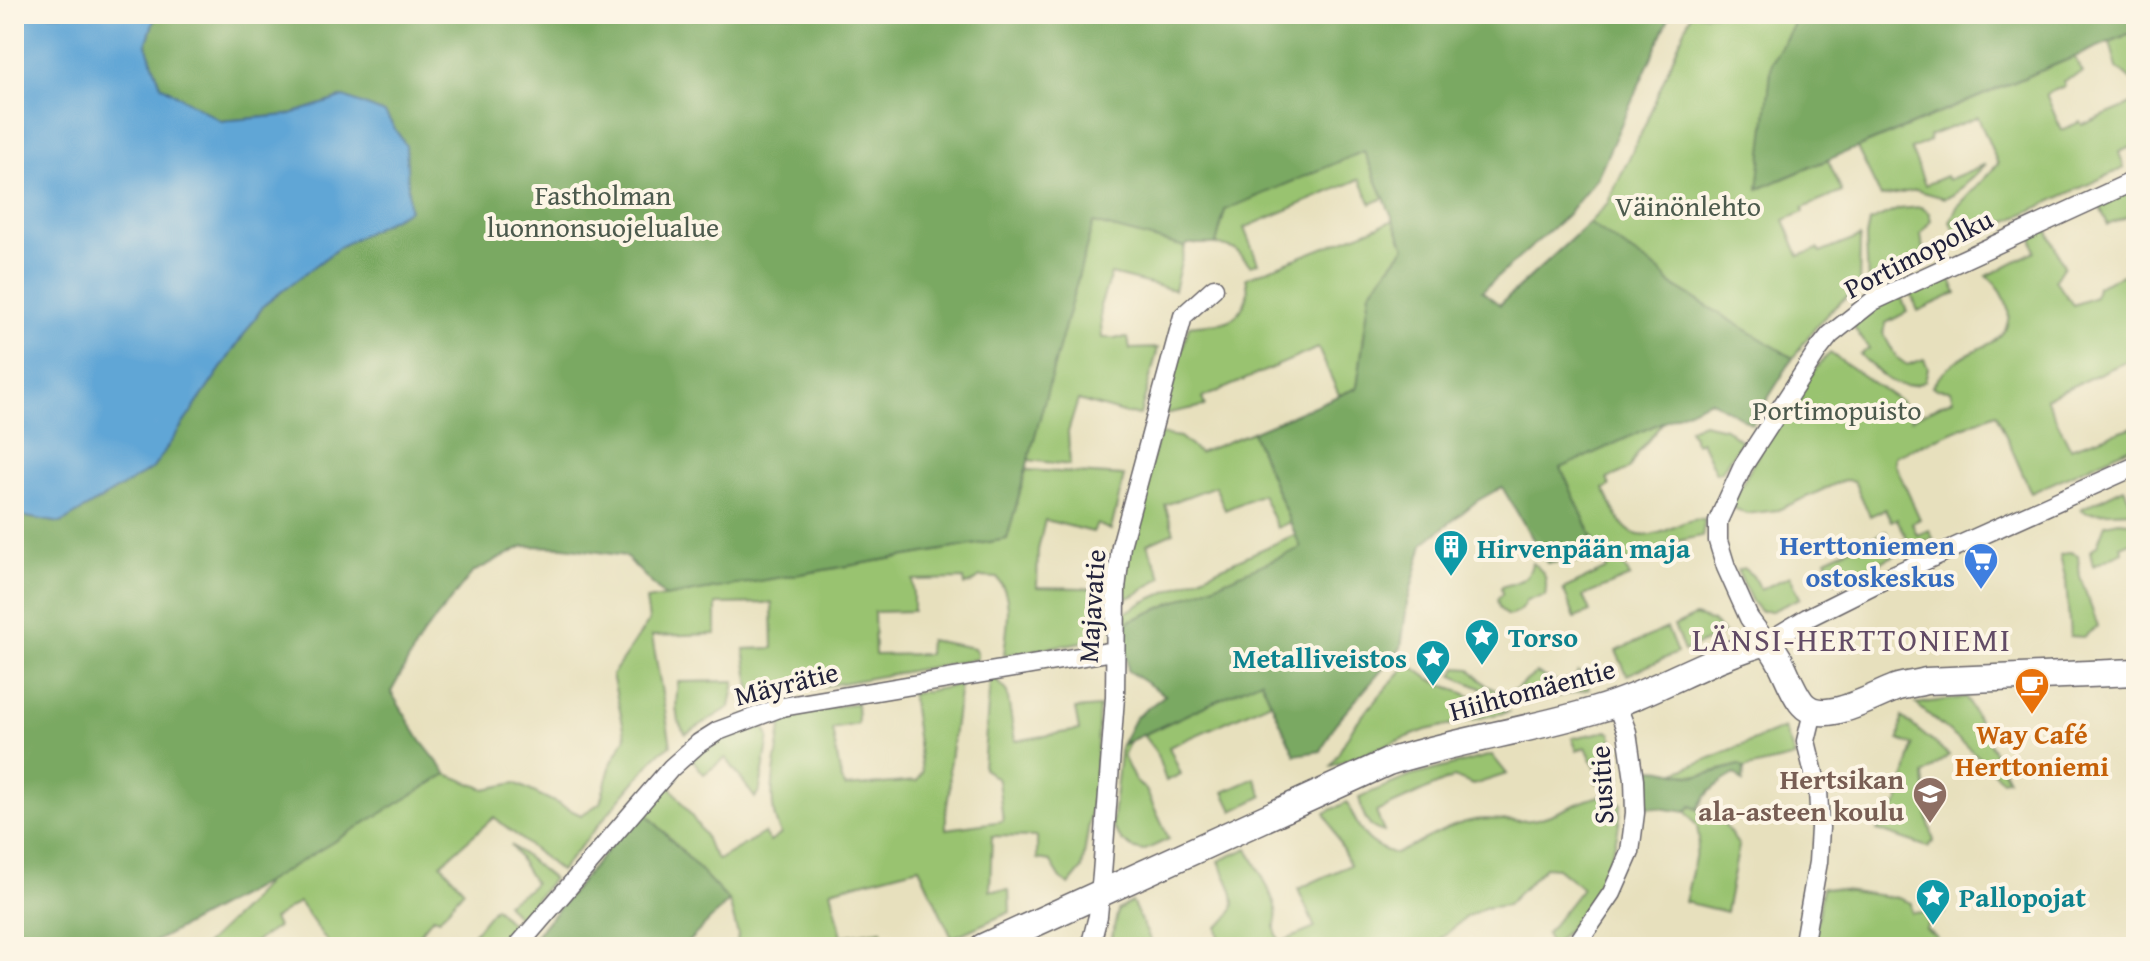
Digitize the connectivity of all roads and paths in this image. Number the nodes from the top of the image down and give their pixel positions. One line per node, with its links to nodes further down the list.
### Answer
1 (2136, 180): 4 (street, Portimopolku)
2 (1214, 288): 5 (street, Majavatie)
3 (2136, 466): 4 (street, Hiihtomäentie)
4 (1767, 642): 7 (street, Hiihtomäentie); 8 (street)
5 (1114, 651): 9 (street, Majavatie); 10 (street, Mäyrätie)
6 (2136, 672): 8 (street)
7 (1616, 703): 9 (street, Hiihtomäentie); 13 (street, Susitie)
8 (1813, 712): 14 (street)
9 (1099, 894): 11 (street, Hiihtomäentie); 12 (street, Majavatie)
10 (517, 947)
11 (983, 947)
12 (1090, 947)
13 (1575, 947)
14 (1803, 947)

